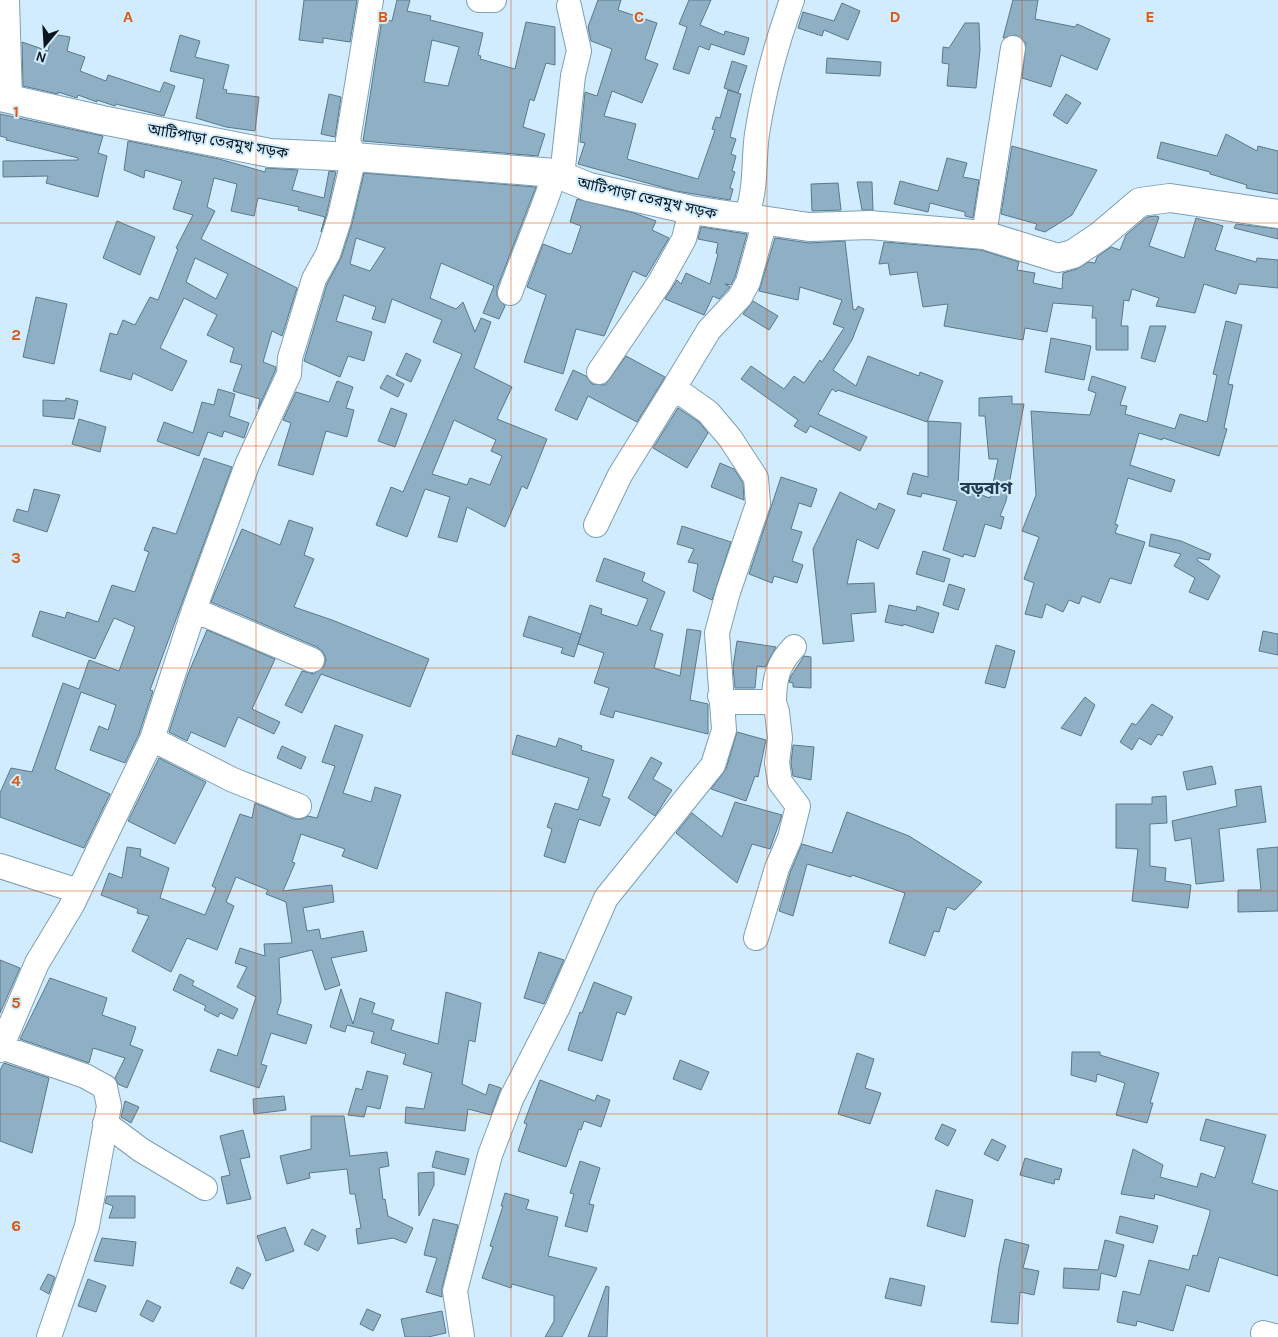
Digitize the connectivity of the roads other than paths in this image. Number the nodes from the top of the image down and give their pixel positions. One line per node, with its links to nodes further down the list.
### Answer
1 (7, 0): 8 (street)
2 (371, 0): 9 (street)
3 (479, 0): 4 (street)
4 (494, 0)
5 (792, 0): 13 (street)
6 (569, 6): 10 (street)
7 (1013, 48): 14 (street)
8 (5, 98): 9 (main road, আটিপাড়া তেরমুখ সড়ক)
9 (354, 157): 10 (main road, আটিপাড়া তেরমুখ সড়ক); 19 (street)
10 (558, 175): 11 (main road, আটিপাড়া তেরমুখ সড়ক); 15 (street)
11 (691, 210): 13 (main road, আটিপাড়া তেরমুখ সড়ক); 16 (street)
12 (1278, 214): 14 (main road, আটিপাড়া তেরমুখ সড়ক)
13 (755, 220): 14 (main road, আটিপাড়া তেরমুখ সড়ক); 17 (street)
14 (984, 235)
15 (510, 293)
16 (599, 372)
17 (674, 388): 18 (street); 22 (street)
18 (596, 525)
19 (194, 610): 21 (street); 24 (street)
20 (794, 647): 23 (street)
21 (312, 660)
22 (720, 696): 23 (street); 33 (street)
23 (774, 702): 28 (street)
24 (152, 739): 25 (street); 27 (street)
25 (299, 806)
26 (0, 866): 27 (street)
27 (78, 891): 29 (street)
28 (756, 938)
29 (1, 1048): 30 (street)
30 (105, 1123): 31 (street); 32 (street)
31 (205, 1188)
32 (49, 1337)
33 (462, 1337)

